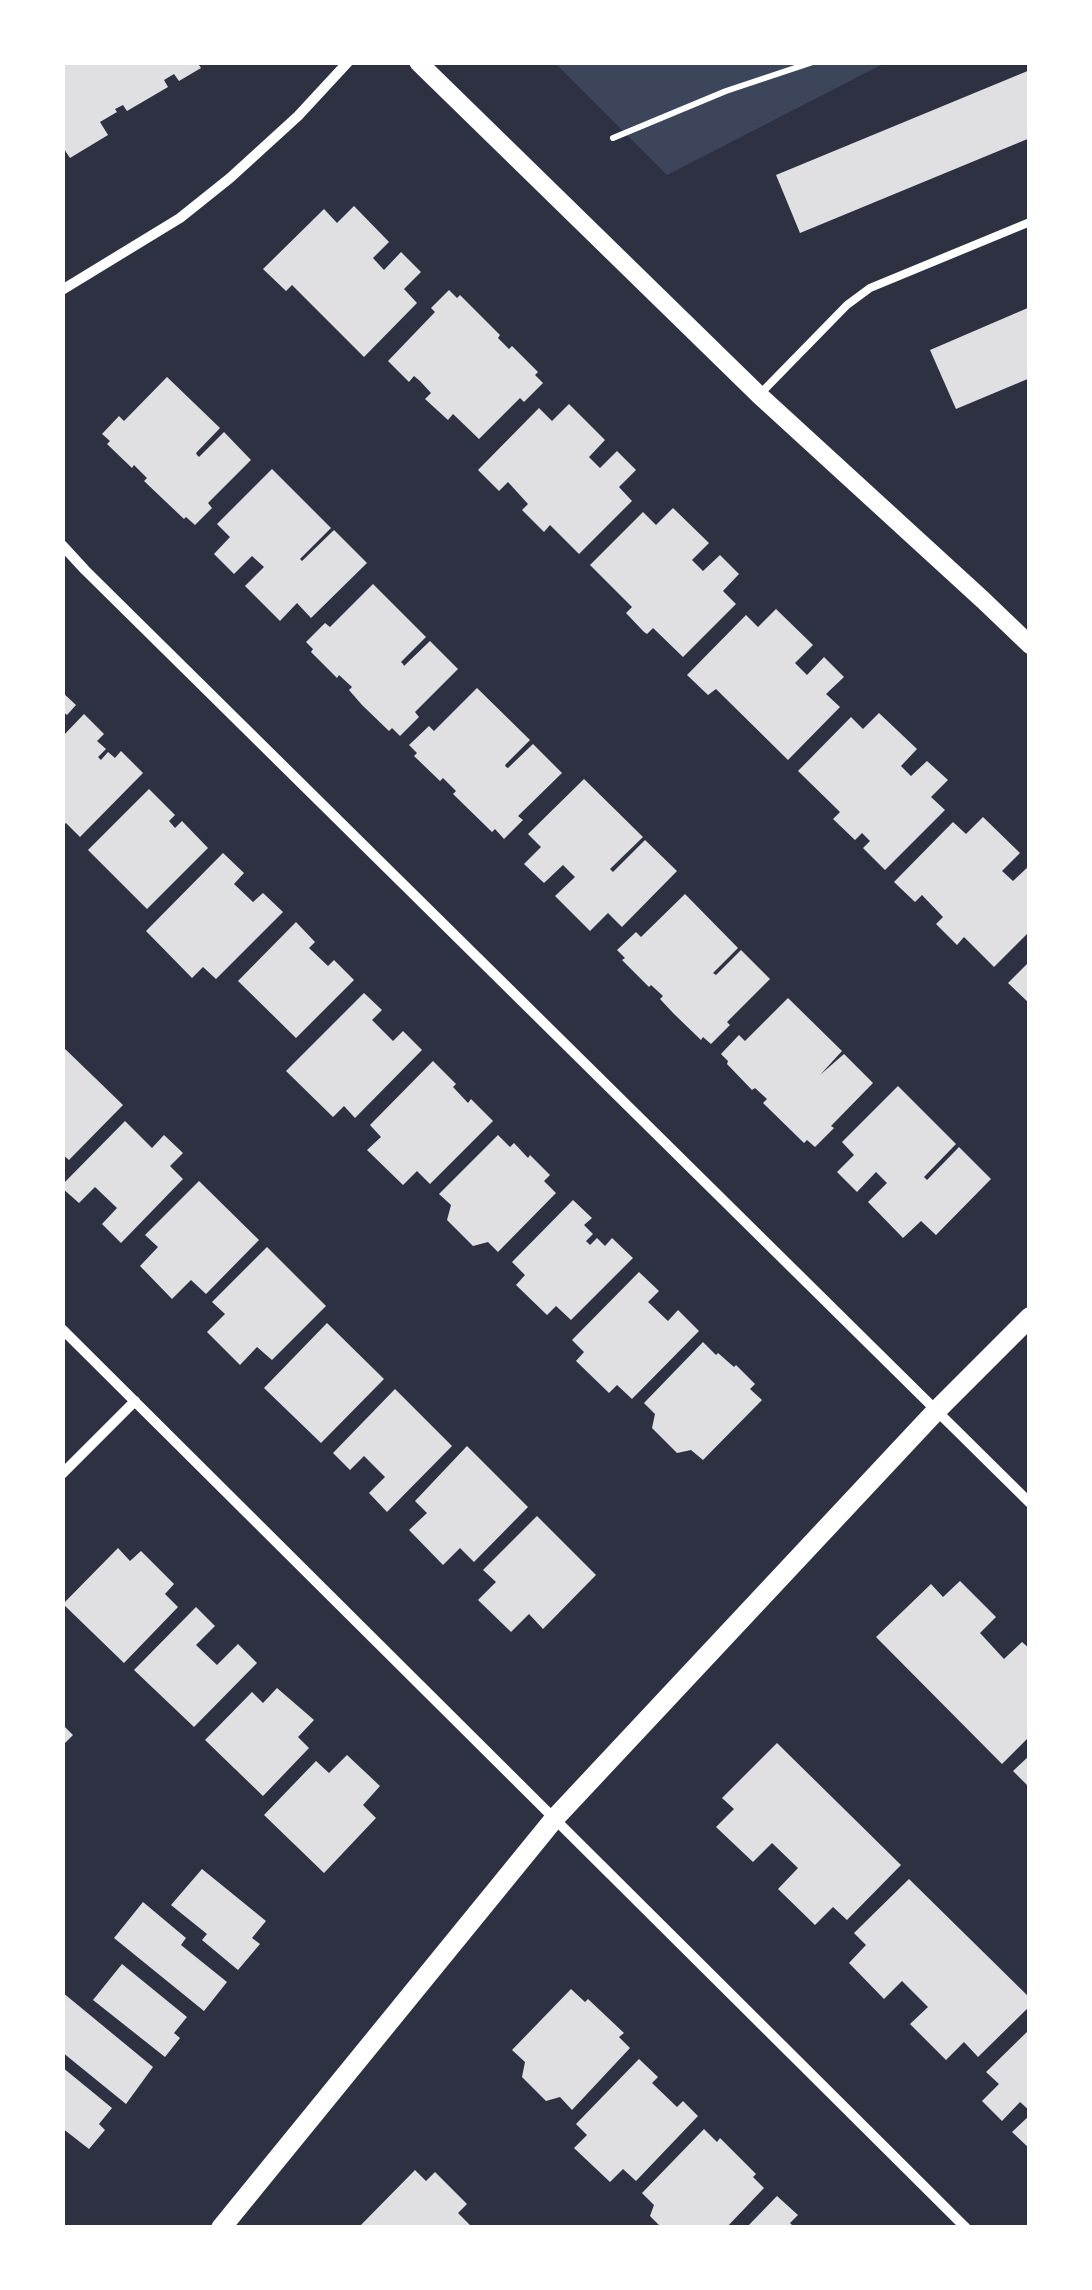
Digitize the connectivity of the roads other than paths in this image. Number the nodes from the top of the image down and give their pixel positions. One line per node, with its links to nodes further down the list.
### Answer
1 (348, 62): 4 (street)
2 (418, 62): 5 (street)
3 (1030, 222): 5 (lane)
4 (62, 290)
5 (759, 396): 7 (street)
6 (62, 545): 11 (street)
7 (1030, 645)
8 (1030, 1317): 11 (main road)
9 (62, 1329): 10 (street)
10 (135, 1401): 12 (street); 14 (street)
11 (936, 1410): 13 (street); 14 (main road)
12 (62, 1474)
13 (1030, 1503)
14 (555, 1818): 15 (main road); 16 (street)
15 (221, 2228)
16 (966, 2228)

